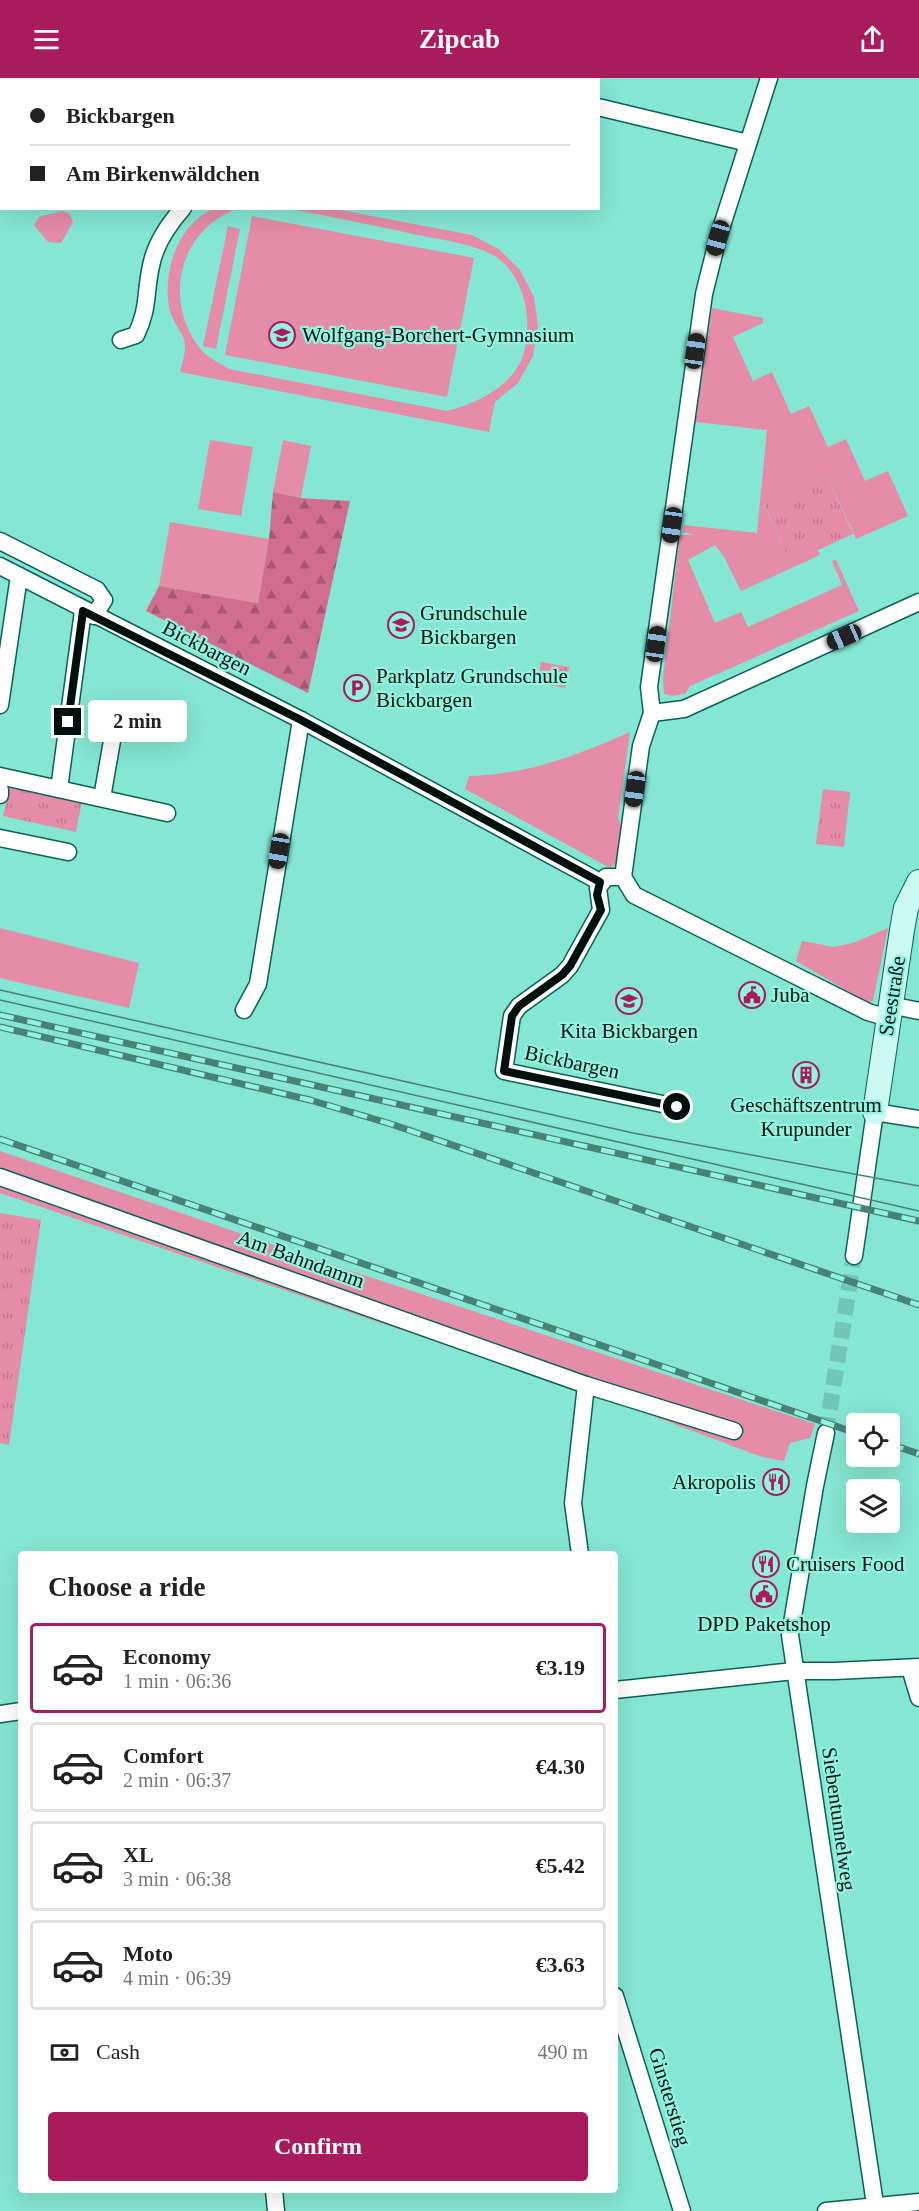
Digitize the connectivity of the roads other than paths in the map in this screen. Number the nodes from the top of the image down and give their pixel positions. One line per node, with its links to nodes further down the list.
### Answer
1 (769, 78): 3 (street)
2 (600, 107): 3 (street)
3 (748, 143): 13 (street)
4 (181, 210): 5 (street)
5 (121, 340)
6 (0, 541): 10 (street)
7 (0, 566): 8 (street, Bickbargen)
8 (19, 576): 10 (street, Bickbargen); 11 (street)
9 (919, 602): 13 (street)
10 (88, 614): 14 (street, Bickbargen); 16 (street)
11 (0, 705)
12 (117, 712): 19 (street)
13 (652, 713): 23 (street)
14 (301, 720): 24 (street, Bickbargen); 26 (street)
15 (0, 776): 16 (street)
16 (58, 789): 19 (street)
17 (0, 790): 18 (street)
18 (0, 795)
19 (102, 798): 20 (street)
20 (167, 813)
21 (0, 838): 22 (street)
22 (68, 852)
23 (623, 878): 24 (street); 27 (street)
24 (600, 882): 29 (street, Bickbargen)
25 (919, 882): 27 (street, Seestraße)
26 (244, 1010)
27 (889, 1011): 28 (street); 30 (street, Seestraße)
28 (919, 1011)
29 (677, 1107)
30 (875, 1112): 31 (street); 33 (street, Seestraße)
31 (919, 1119)
32 (0, 1177): 34 (street, Am Bahndamm)
33 (854, 1256)
34 (586, 1385): 35 (street, Am Bahndamm); 37 (street)
35 (734, 1431)
36 (826, 1433): 39 (street, Siebentunnelweg)
37 (580, 1551)
38 (914, 1667): 39 (street); 41 (street)
39 (794, 1671): 40 (street); 47 (street, Siebentunnelweg)
40 (618, 1690)
41 (919, 1698)
42 (18, 1711): 43 (street)
43 (0, 1714)
44 (618, 2006): 49 (street, Ginsterstieg)
45 (274, 2193): 48 (street)
46 (919, 2202): 47 (street)
47 (875, 2209): 50 (street)
48 (276, 2211)
49 (682, 2211)
50 (826, 2211)

